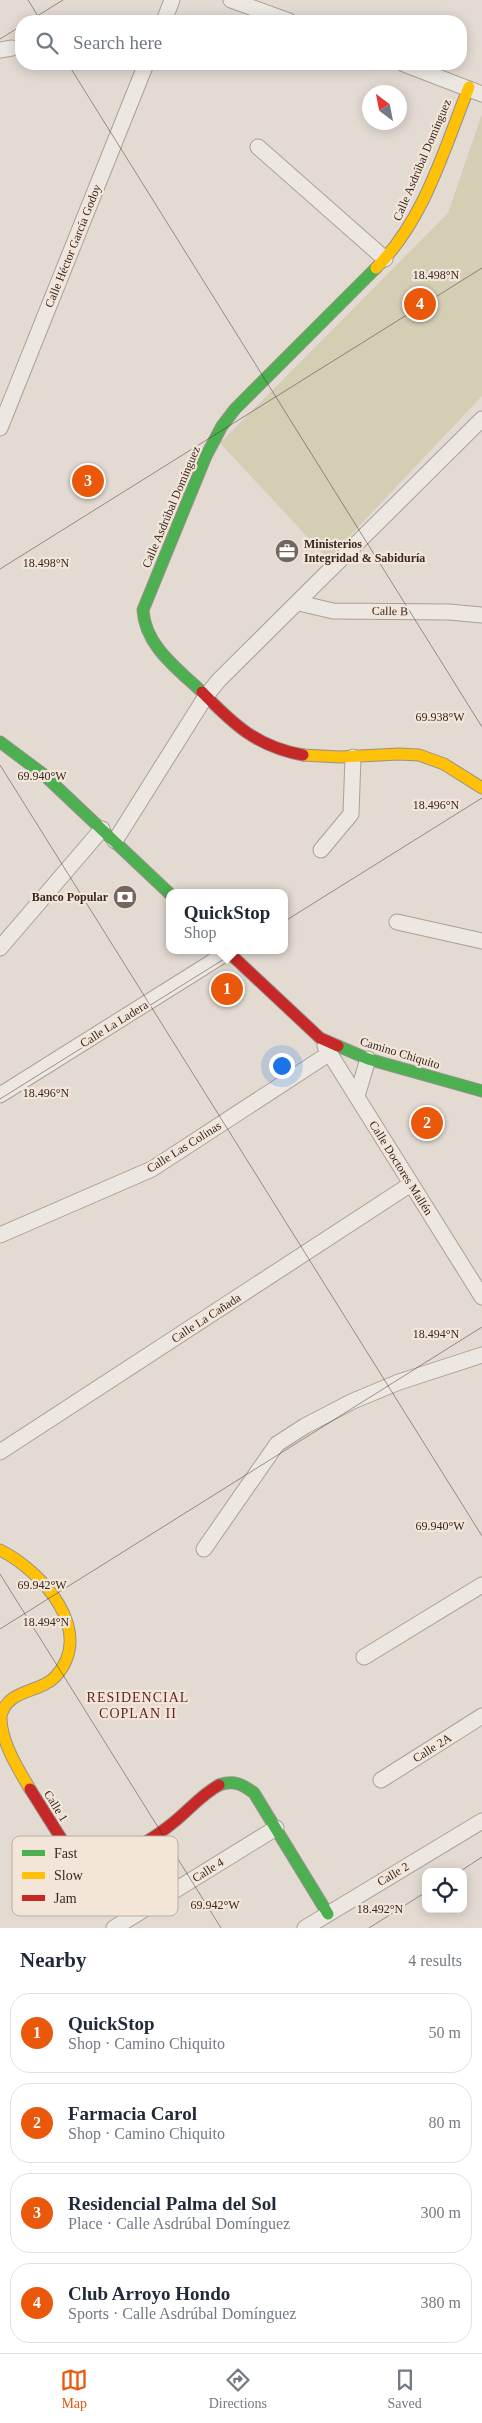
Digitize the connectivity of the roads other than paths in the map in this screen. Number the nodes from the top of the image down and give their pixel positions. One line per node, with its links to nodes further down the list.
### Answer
1 (172, 0): 3 (street)
2 (231, 0): 4 (street)
3 (166, 15)
4 (272, 15)
5 (144, 70): 11 (street, Calle Héctor García Godoy)
6 (420, 70): 7 (street)
7 (475, 91): 9 (street, Calle Asdrúbal Domínguez)
8 (258, 148): 9 (street)
9 (384, 259): 14 (street, Calle Asdrúbal Domínguez)
10 (482, 419): 12 (street)
11 (0, 428)
12 (299, 603): 13 (street, Calle B); 14 (street)
13 (482, 615)
14 (206, 696): 16 (street, Calle Asdrúbal Domínguez); 19 (street)
15 (0, 742): 18 (street)
16 (353, 757): 17 (street, Calle Asdrúbal Domínguez); 20 (street)
17 (482, 788)
18 (102, 829): 19 (street); 24 (street)
19 (115, 841): 21 (street)
20 (321, 850)
21 (166, 890)
22 (397, 922): 23 (street)
23 (482, 941)
24 (0, 948)
25 (222, 954): 31 (street, Calle La Ladera)
26 (230, 954): 27 (street, Camino Chiquito)
27 (320, 1038): 28 (street, Calle Doctores Mallén); 29 (street, Camino Chiquito)
28 (330, 1053): 32 (street, Calle Doctores Mallén); 34 (street, Calle Las Colinas)
29 (368, 1059): 30 (street, Camino Chiquito); 32 (street)
30 (482, 1091)
31 (0, 1096)
32 (357, 1096): 33 (street, Calle Doctores Mallén)
33 (411, 1184): 35 (street, Calle Doctores Mallén); 37 (street, Calle La Cañada)
34 (0, 1235)
35 (482, 1297)
36 (482, 1355): 38 (street)
37 (0, 1452)
38 (204, 1549)
39 (0, 1550): 46 (street, Calle 1)
40 (482, 1585): 41 (street)
41 (364, 1657)
42 (482, 1716): 43 (street, Calle 2A)
43 (381, 1780)
44 (482, 1821): 49 (street, Calle 2)
45 (276, 1828): 47 (street, Calle 1); 48 (street, Calle 4); 49 (street, Calle 1)
46 (60, 1836)
47 (152, 1836)
48 (178, 1888)
49 (328, 1914): 52 (street, Calle 2)
50 (133, 1916): 51 (street, Calle 4)
51 (114, 1928)
52 (305, 1928)

